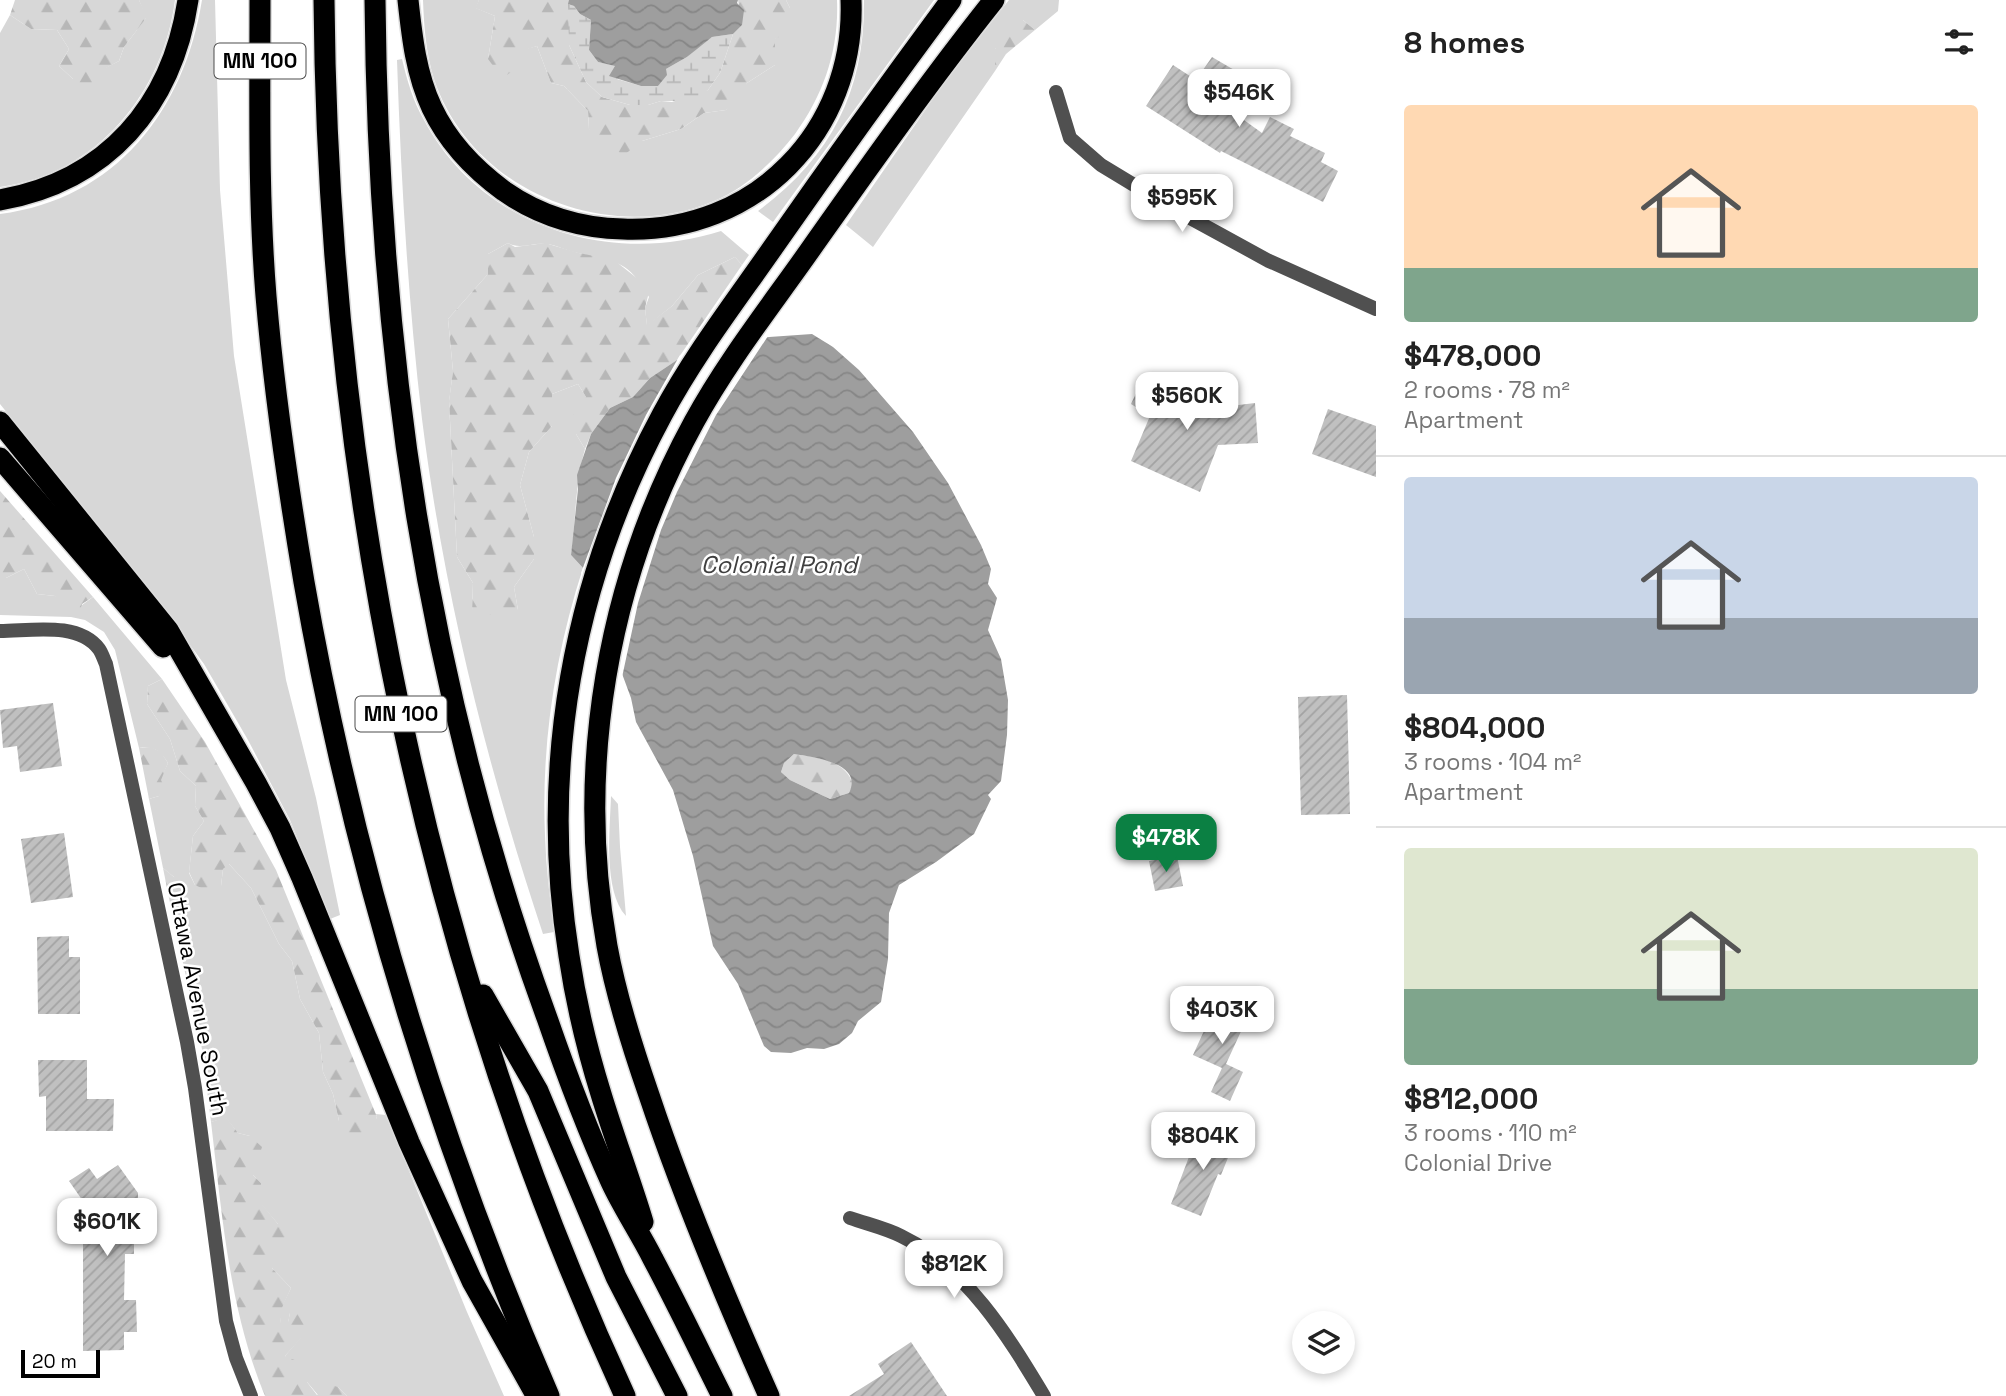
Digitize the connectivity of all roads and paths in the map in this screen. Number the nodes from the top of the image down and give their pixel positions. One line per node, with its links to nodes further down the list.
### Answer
1 (188, 0): 10 (highway)
2 (260, 0): 21 (highway, MN 100)
3 (324, 0): 16 (highway, MN 100)
4 (374, 0): 18 (highway)
5 (408, 0): 6 (highway)
6 (851, 0)
7 (951, 0): 18 (highway)
8 (994, 0): 25 (highway)
9 (1056, 92): 11 (street)
10 (0, 200)
11 (1376, 309)
12 (0, 422): 15 (highway)
13 (0, 458): 15 (highway)
14 (0, 631): 19 (street, Ottawa Avenue South)
15 (219, 717): 20 (highway)
16 (465, 965): 22 (highway, MN 100); 23 (highway)
17 (850, 1218): 26 (street)
18 (653, 1258): 24 (highway)
19 (251, 1396)
20 (536, 1396)
21 (549, 1396)
22 (625, 1396)
23 (677, 1396)
24 (722, 1396)
25 (769, 1396)
26 (1044, 1396)

